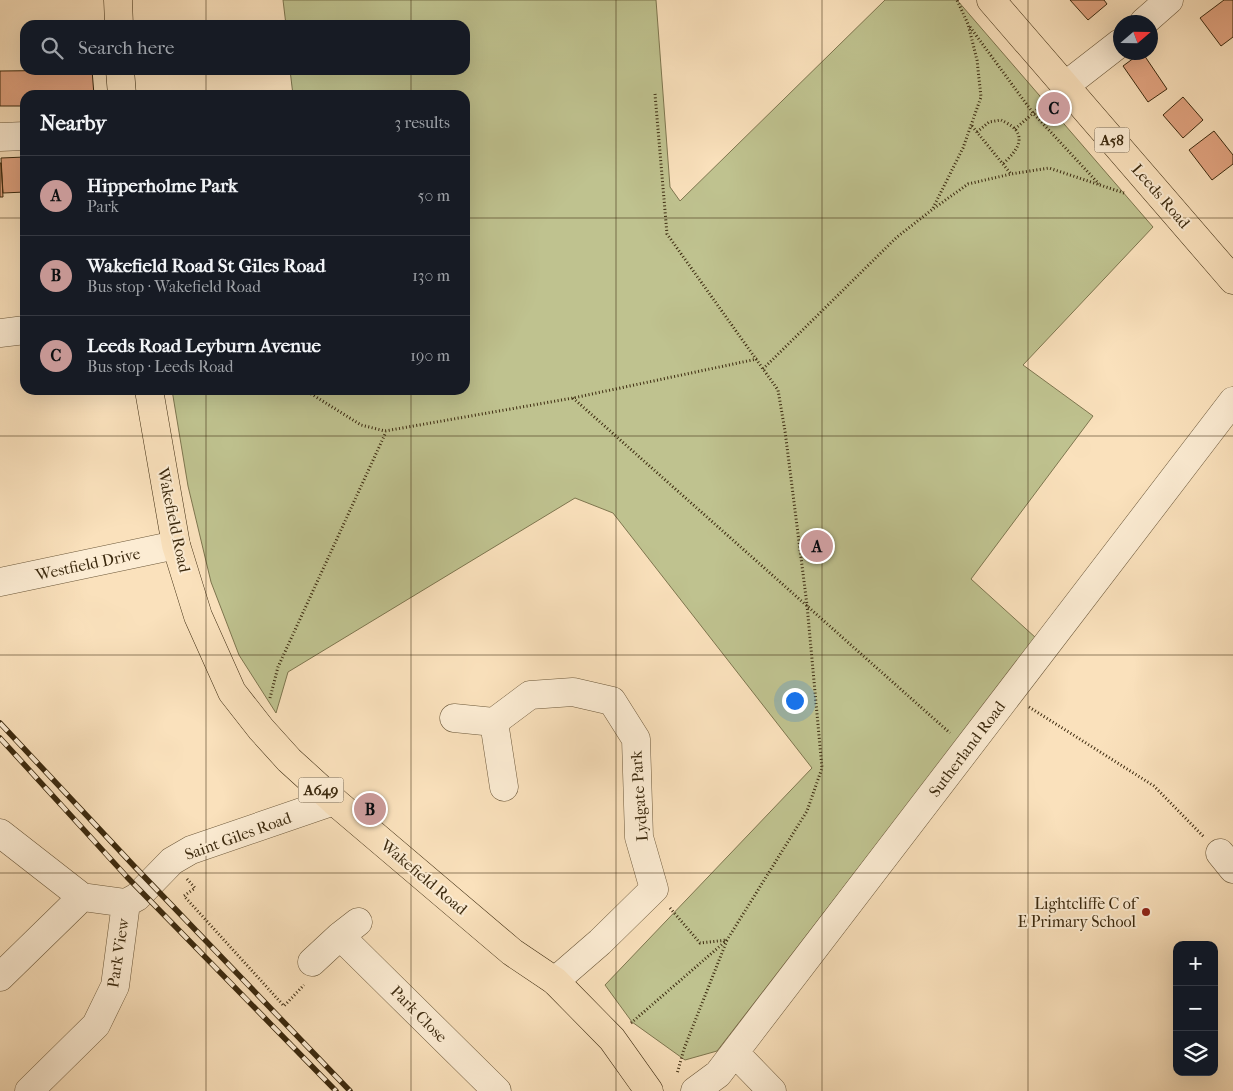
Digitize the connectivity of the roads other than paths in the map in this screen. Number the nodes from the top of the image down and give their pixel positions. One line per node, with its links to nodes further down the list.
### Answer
1 (118, 0): 5 (main road)
2 (992, 0): 8 (main road, Leeds Road / A58)
3 (1169, 0): 4 (street)
4 (1152, 15)
5 (119, 20)
6 (1113, 49): 8 (street)
7 (120, 75): 9 (main road)
8 (1066, 86): 12 (main road, Leeds Road / A58)
9 (122, 90)
10 (0, 136): 11 (street)
11 (20, 136)
12 (1233, 280)
13 (20, 331): 14 (street)
14 (0, 333)
15 (150, 395): 17 (main road, Wakefield Road / A649)
16 (1233, 401): 29 (street, Sutherland Road)
17 (176, 545): 18 (street, Westfield Drive); 22 (main road, Wakefield Road / A649)
18 (0, 582)
19 (454, 718): 20 (street)
20 (494, 722): 21 (street); 28 (street, Lydgate Park)
21 (504, 787)
22 (334, 801): 25 (street, Saint Giles Road); 28 (main road, Wakefield Road / A649)
23 (2, 838): 24 (street)
24 (82, 897): 25 (street); 27 (street)
25 (126, 903): 31 (street, Park View)
26 (312, 962): 32 (street, Park Close)
27 (0, 977)
28 (555, 981): 30 (main road, Wakefield Road / A649)
29 (735, 1053): 30 (street, Sutherland Road); 33 (street)
30 (672, 1088)
31 (29, 1091)
32 (497, 1091)
33 (772, 1091)

